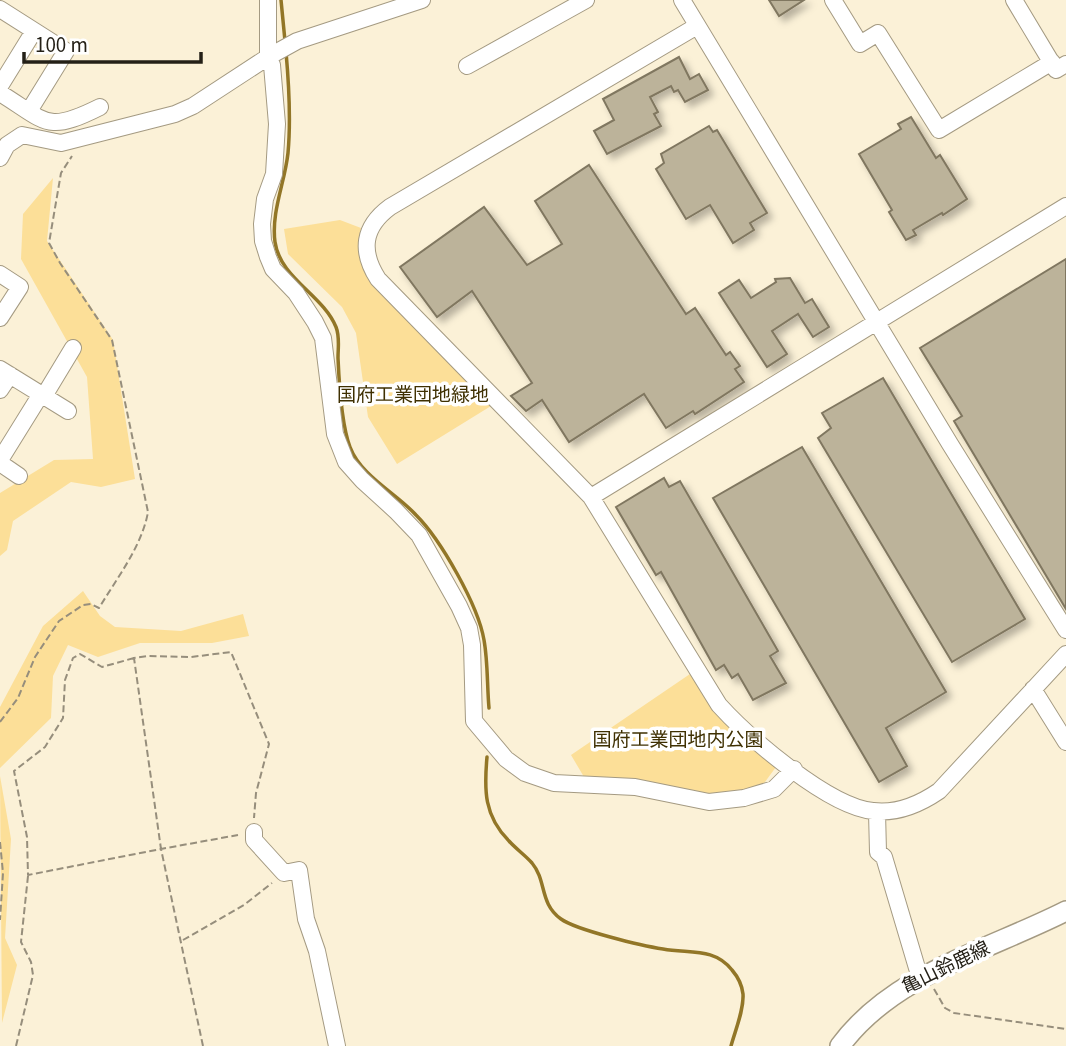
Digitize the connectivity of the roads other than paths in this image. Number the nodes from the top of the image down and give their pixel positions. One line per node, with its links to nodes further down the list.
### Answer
1 (268, 0): 10 (street)
2 (422, 0): 10 (street)
3 (586, 0): 12 (street)
4 (682, 0): 8 (street)
5 (833, 0): 11 (street)
6 (1014, 0): 11 (street)
7 (1, 12): 9 (street)
8 (697, 26): 21 (street); 29 (street)
9 (34, 31): 13 (street); 16 (street)
10 (272, 55): 17 (street); 34 (street)
11 (1059, 63)
12 (467, 66)
13 (0, 86)
14 (0, 93): 16 (street)
15 (100, 107): 16 (street)
16 (29, 111)
17 (0, 159)
18 (1066, 206): 21 (street)
19 (0, 274): 20 (street)
20 (0, 318)
21 (876, 321): 29 (street); 30 (street)
22 (73, 348): 25 (street)
23 (5, 372): 24 (street); 25 (street)
24 (0, 390)
25 (42, 395): 26 (street); 27 (street)
26 (68, 411)
27 (0, 461): 28 (street)
28 (19, 476)
29 (591, 497): 34 (street)
30 (1066, 630)
31 (1066, 654): 32 (street)
32 (1033, 689): 33 (street); 35 (street)
33 (1066, 742)
34 (794, 769): 35 (street)
35 (876, 818): 38 (street)
36 (254, 832): 39 (street)
37 (1066, 911): 38 (main road, 亀山鈴鹿線)
38 (924, 977): 40 (main road, 亀山鈴鹿線)
39 (337, 1046)
40 (840, 1046)

